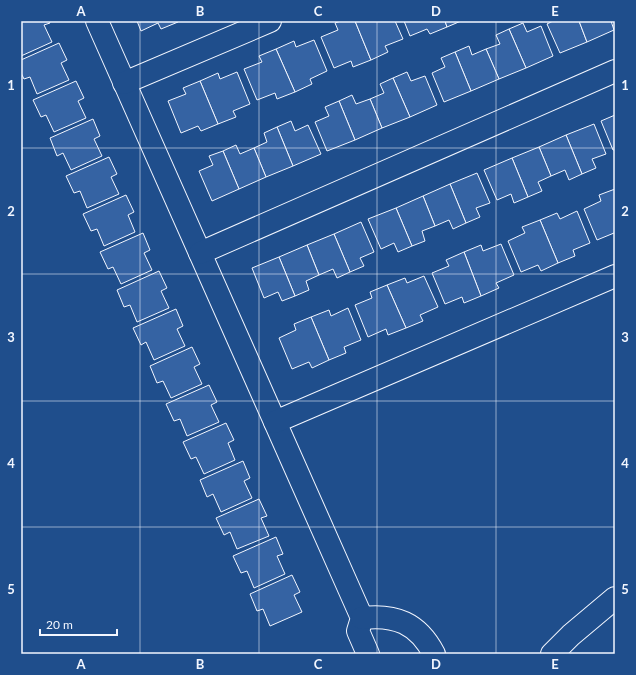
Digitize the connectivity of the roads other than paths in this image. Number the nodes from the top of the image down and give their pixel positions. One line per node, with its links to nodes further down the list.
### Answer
1 (97, 21): 4 (street)
2 (270, 21): 4 (street)
3 (615, 71): 5 (street)
4 (124, 83): 5 (street)
5 (200, 253): 7 (street)
6 (615, 276): 7 (street)
7 (276, 422): 9 (street)
8 (615, 598): 12 (street)
9 (362, 618): 10 (street); 11 (street)
10 (368, 654)
11 (434, 654)
12 (552, 654)

